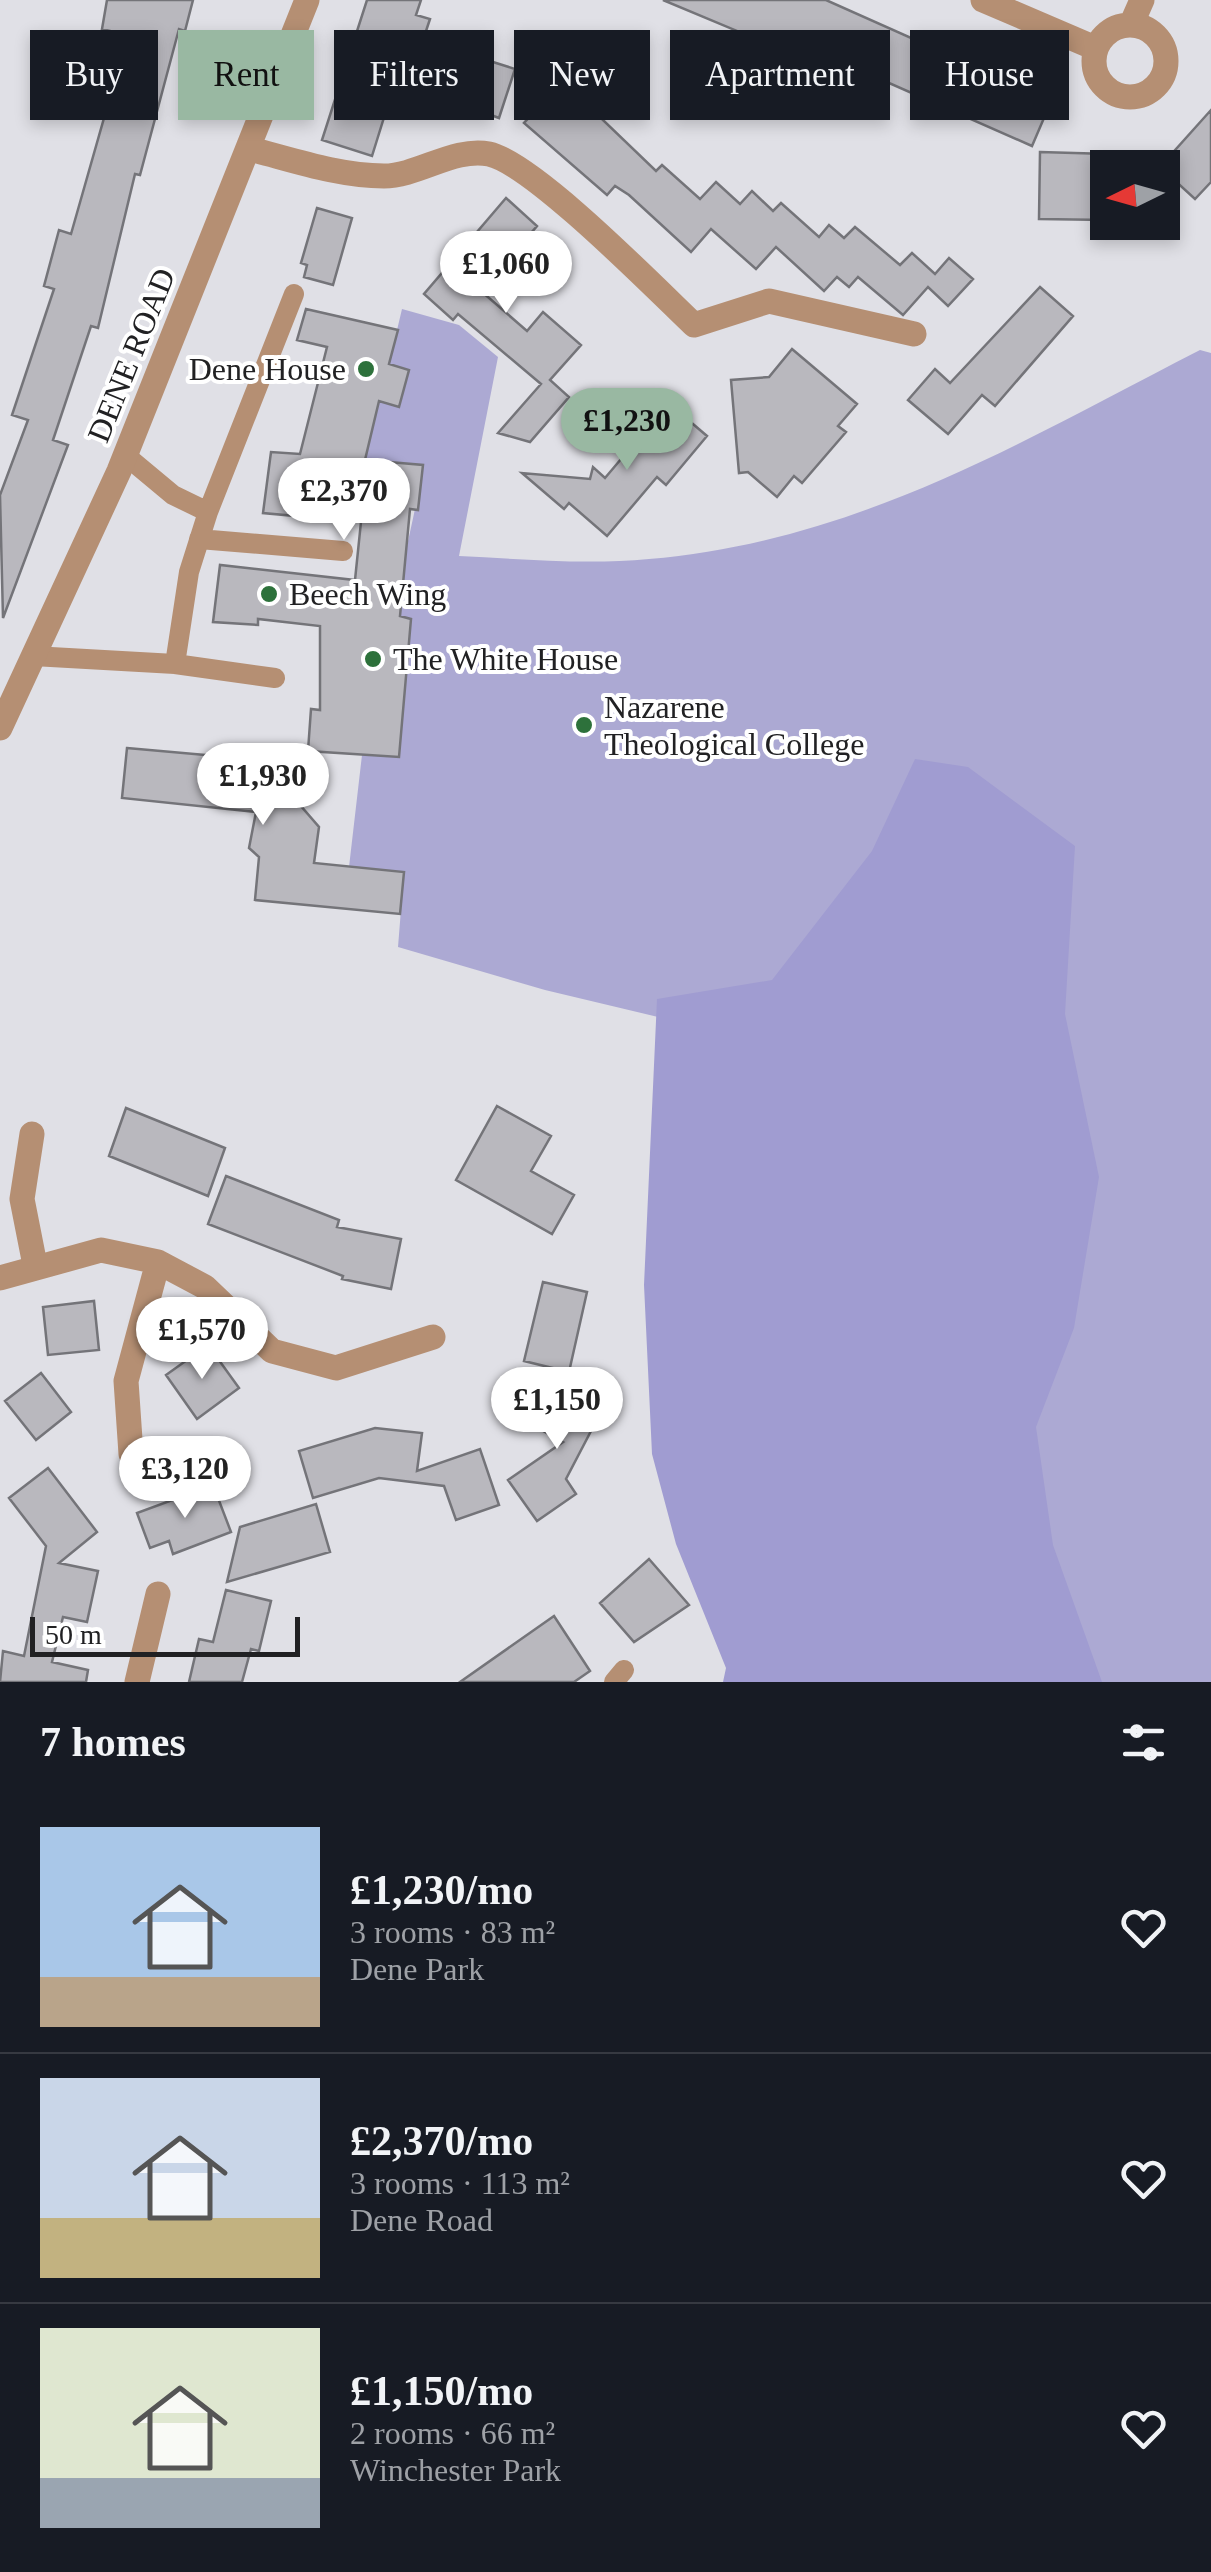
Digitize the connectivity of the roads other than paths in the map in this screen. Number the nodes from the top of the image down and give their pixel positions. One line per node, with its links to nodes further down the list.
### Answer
1 (307, 0): 6 (street, DENE ROAD)
2 (983, 0): 5 (street)
3 (1142, 0): 4 (street)
4 (1131, 24): 5 (street); 5 (street)
5 (1095, 48)
6 (250, 149): 8 (street); 9 (street, DENE ROAD)
7 (294, 294): 10 (lane)
8 (914, 334)
9 (125, 455): 10 (lane); 13 (street, DENE ROAD)
10 (208, 512): 11 (lane)
11 (199, 539): 12 (lane); 14 (lane)
12 (343, 551)
13 (33, 656): 14 (lane); 16 (street, DENE ROAD)
14 (175, 664): 15 (lane)
15 (275, 678)
16 (0, 728)
17 (32, 1134): 19 (street)
18 (158, 1262): 19 (street); 21 (street); 22 (street)
19 (36, 1265): 20 (street)
20 (0, 1278)
21 (433, 1336)
22 (131, 1454)
23 (158, 1594): 24 (street)
24 (137, 1682)

